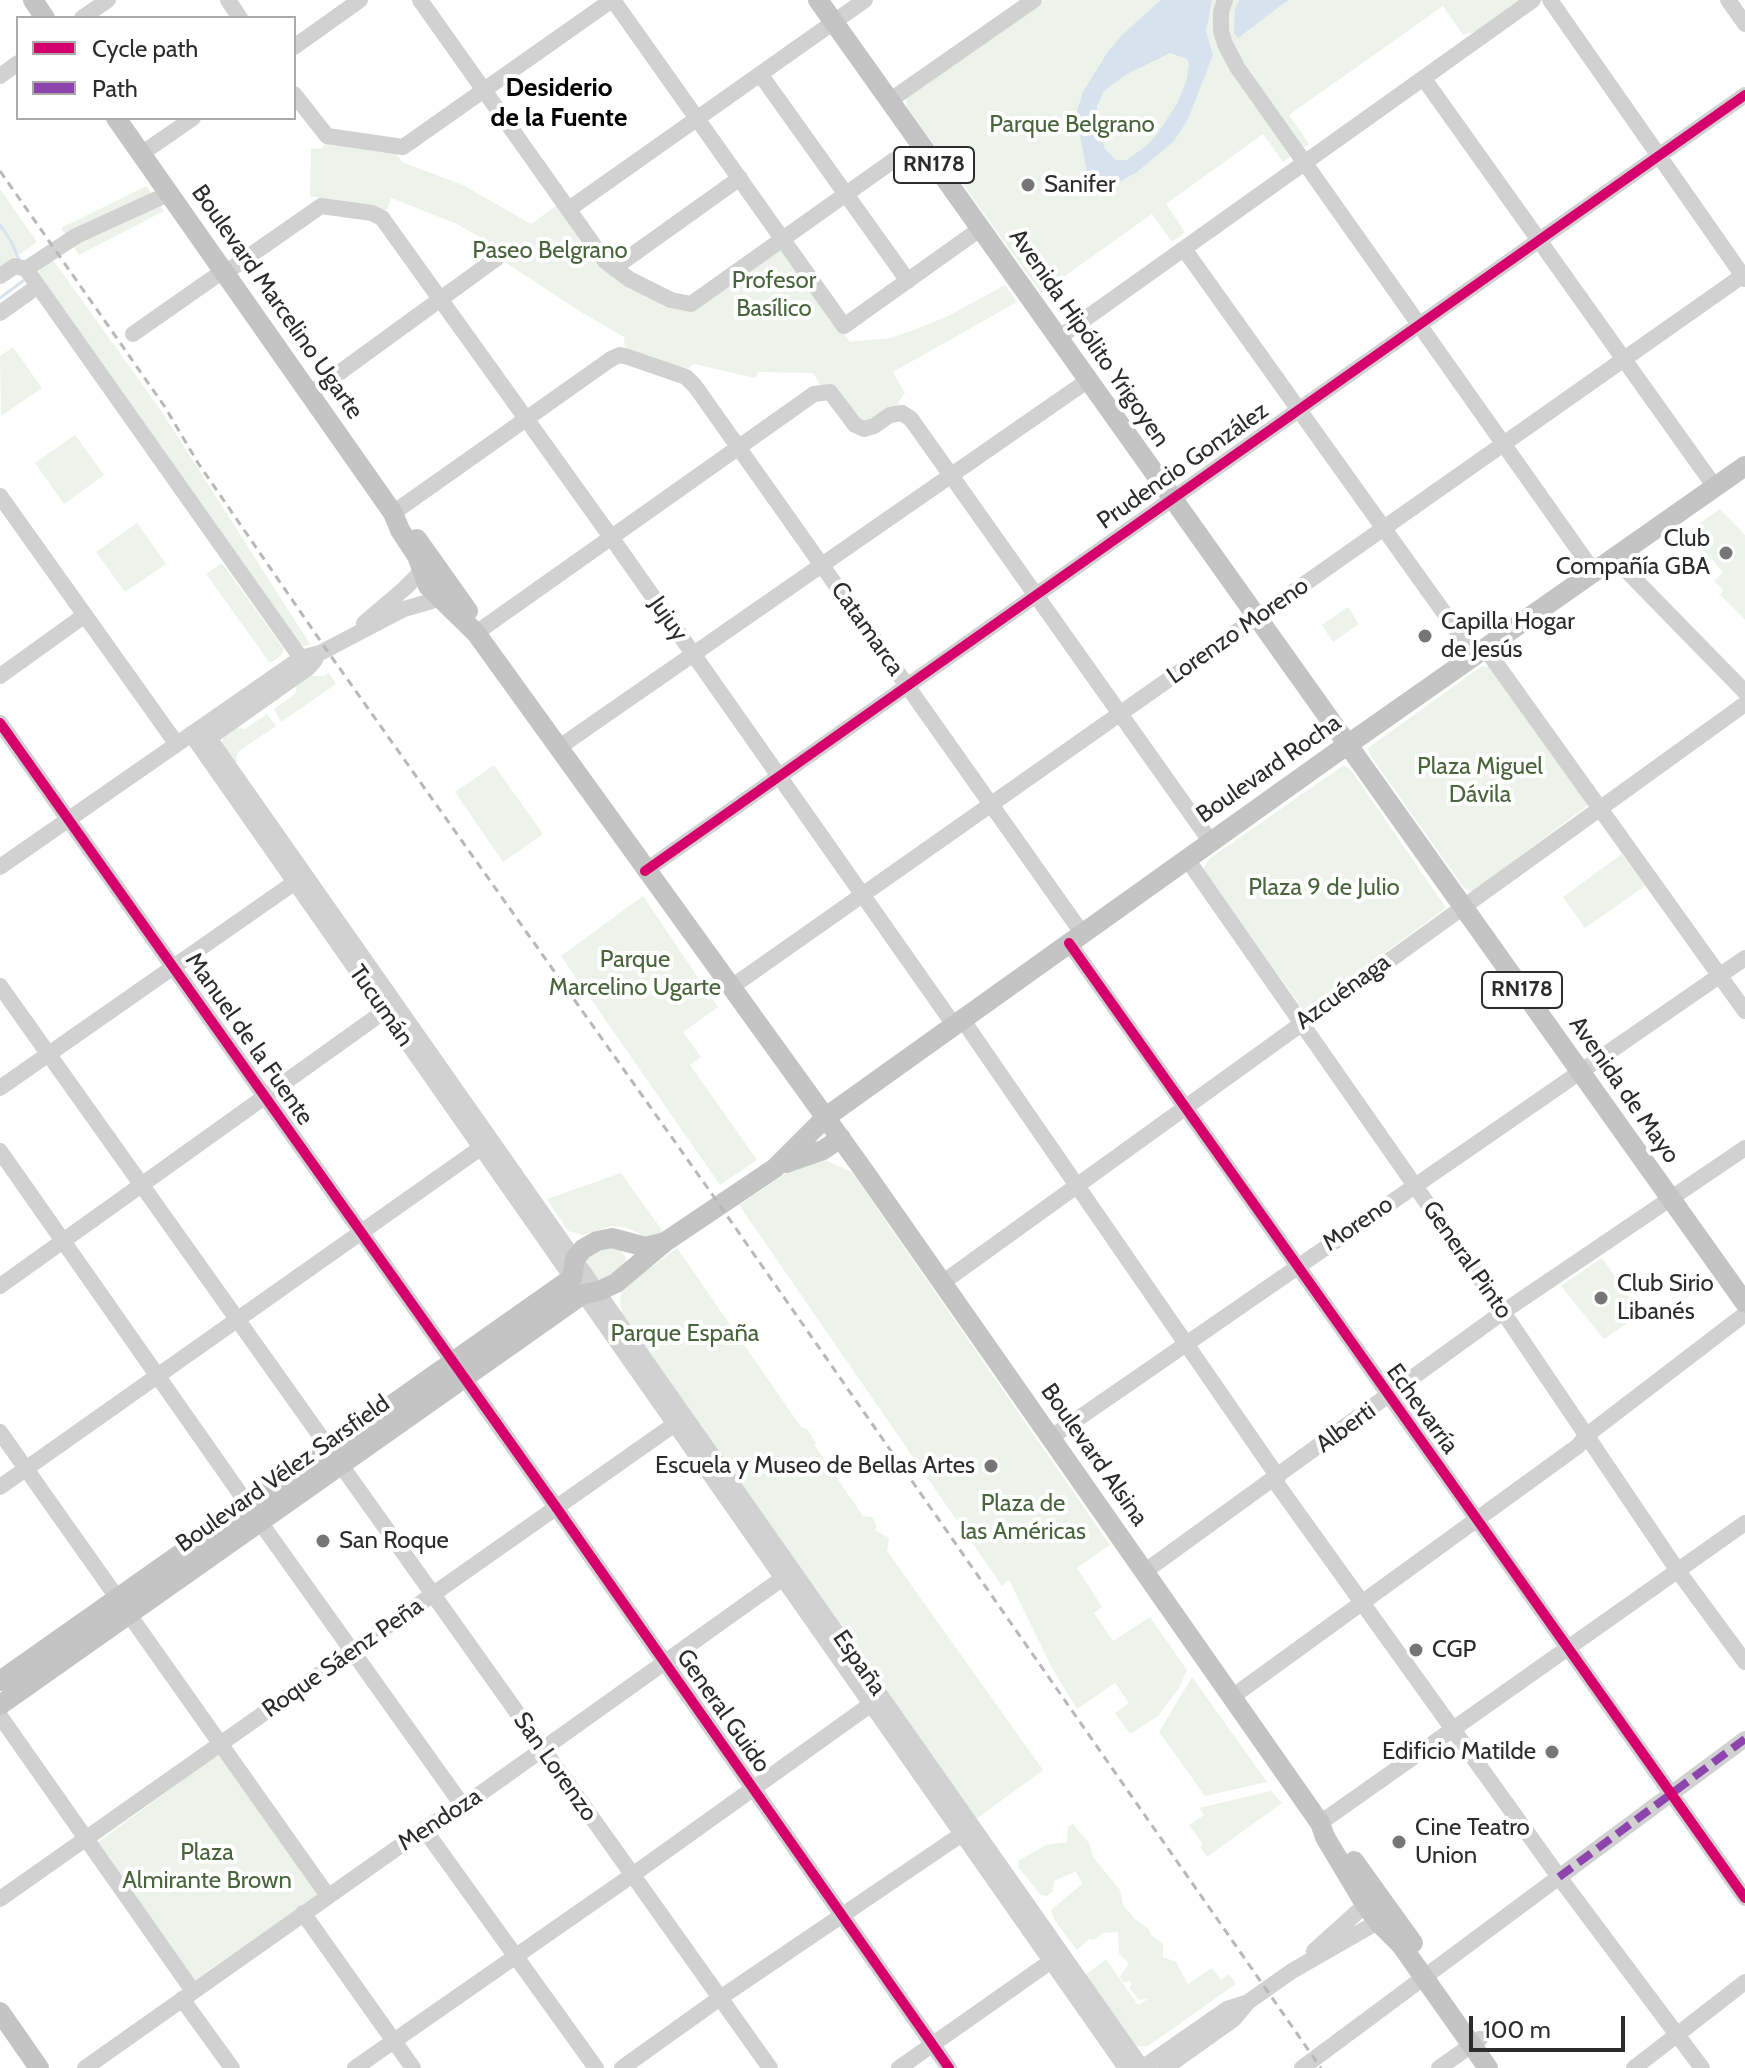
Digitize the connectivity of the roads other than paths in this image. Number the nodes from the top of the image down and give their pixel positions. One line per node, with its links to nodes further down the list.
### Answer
1 (108, 0): 12 (street)
2 (360, 0): 15 (street)
3 (420, 0): 18 (street)
4 (612, 0): 18 (street); 22 (street)
5 (818, 0): 13 (main road, Avenida Hipólito Yrigoyen / RN178)
6 (865, 0): 13 (street)
7 (1225, 0): 28 (street)
8 (1533, 0): 17 (street)
9 (1550, 0): 26 (street)
10 (1728, 0): 14 (street)
11 (1022, 3): 21 (street)
12 (85, 16)
13 (834, 22): 16 (street); 21 (main road, Avenida Hipólito Yrigoyen / RN178)
14 (1745, 24)
15 (296, 46)
16 (760, 74): 22 (street); 30 (street)
17 (1424, 79): 28 (street); 35 (street)
18 (484, 90): 20 (street); 32 (street)
19 (1745, 95): 26 (street, Prudencio González)
20 (296, 97)
21 (889, 101): 33 (main road, Avenida Hipólito Yrigoyen / RN178)
22 (697, 119): 29 (street); 32 (street)
23 (117, 120): 25 (main road, Boulevard Marcelino Ugarte)
24 (190, 120): 25 (street)
25 (141, 154): 31 (main road, Boulevard Marcelino Ugarte)
26 (1658, 156): 35 (street, Prudencio González); 42 (street)
27 (894, 160): 30 (street)
28 (1305, 164): 36 (street); 47 (street)
29 (740, 178): 34 (street); 38 (street)
30 (845, 193): 34 (street); 43 (street)
31 (168, 194): 39 (street); 40 (main road, Boulevard Marcelino Ugarte)
32 (569, 209): 38 (street)
33 (980, 229): 43 (street); 49 (main road, Avenida Hipólito Yrigoyen / RN178)
34 (782, 239): 38 (street); 43 (street)
35 (1539, 241): 47 (street, Prudencio González); 50 (street)
36 (1184, 249): 49 (street); 53 (street)
37 (497, 258): 45 (street)
38 (614, 268)
39 (26, 269): 41 (street); 44 (street)
40 (224, 272): 45 (street, Jujuy); 48 (street); 52 (main road, Boulevard Marcelino Ugarte)
41 (0, 276)
42 (1744, 276): 50 (street, Lorenzo Moreno)
43 (908, 281)
44 (38, 286): 46 (street); 76 (street)
45 (441, 300): 52 (street); 54 (street, Jujuy)
46 (0, 313)
47 (1418, 325): 53 (street, Prudencio González); 55 (street)
48 (133, 334)
49 (1057, 339): 51 (main road, Avenida Hipólito Yrigoyen / RN178)
50 (1623, 360): 55 (street, Lorenzo Moreno); 59 (street)
51 (1087, 381): 58 (street); 61 (main road, Avenida Hipólito Yrigoyen / RN178)
52 (310, 394): 62 (main road, Boulevard Marcelino Ugarte)
53 (1297, 409): 61 (street, Prudencio González); 63 (street)
54 (526, 420): 56 (street, Catamarca); 62 (street); 64 (street, Jujuy)
55 (1505, 445): 63 (street, Lorenzo Moreno); 67 (street)
56 (739, 447): 58 (street); 64 (street); 66 (street, Catamarca)
57 (1745, 466): 59 (main road, Boulevard Rocha)
58 (951, 477): 66 (street); 69 (street)
59 (1715, 487): 65 (main road, Boulevard Rocha)
60 (0, 496): 70 (street)
61 (1171, 499): 69 (street, Prudencio González); 71 (main road, Avenida Hipólito Yrigoyen / RN178)
62 (394, 515): 68 (main road, Boulevard Marcelino Ugarte)
63 (1384, 529): 71 (street, Lorenzo Moreno); 74 (street)
64 (611, 537): 72 (street); 75 (street, Jujuy)
65 (1614, 558): 67 (main road, Boulevard Rocha); 79 (street)
66 (822, 566): 75 (street); 78 (street, Catamarca)
67 (1594, 572): 74 (main road, Boulevard Rocha)
68 (436, 579): 72 (main road, Boulevard Marcelino Ugarte); 73 (street); 73 (street)
69 (1035, 595): 78 (street, Prudencio González); 81 (street)
70 (85, 615): 77 (street); 85 (street)
71 (1256, 617): 81 (street, Lorenzo Moreno); 86 (main road, Avenida Hipólito Yrigoyen / RN178)
72 (476, 633): 87 (main road, Boulevard Marcelino Ugarte)
73 (348, 637): 76 (street)
74 (1480, 652): 86 (main road, Boulevard Rocha); 90 (street)
75 (692, 655): 87 (street); 88 (street, Jujuy)
76 (305, 663): 83 (street); 84 (street)
77 (0, 676)
78 (907, 686): 88 (street, Prudencio González); 89 (street, Catamarca)
79 (1745, 692)
80 (1745, 704): 90 (street, Azcuénaga)
81 (1120, 714): 89 (street, Lorenzo Moreno); 92 (street)
82 (0, 723): 91 (street, Manuel de la Fuente)
83 (191, 734): 84 (street); 85 (street); 96 (street, Tucumán)
84 (209, 738): 96 (street, Tucumán)
85 (176, 743): 91 (street)
86 (1347, 745): 92 (main road, Boulevard Rocha); 98 (main road, RN178)
87 (558, 748): 95 (main road, Boulevard Marcelino Ugarte)
88 (779, 777): 95 (street, Prudencio González); 97 (street, Jujuy)
89 (991, 805): 97 (street, Lorenzo Moreno); 99 (street, Catamarca)
90 (1600, 806): 98 (street, Azcuénaga); 102 (street)
91 (68, 819): 94 (street); 101 (street, Manuel de la Fuente)
92 (1211, 842): 93 (main road, Boulevard Rocha)
93 (1187, 859): 99 (main road, Boulevard Rocha); 108 (street, General Pinto)
94 (0, 867)
95 (645, 871): 104 (main road, Boulevard Marcelino Ugarte)
96 (300, 879): 101 (street); 105 (street, Tucumán)
97 (863, 895): 104 (street, Lorenzo Moreno); 107 (street, Jujuy)
98 (1463, 906): 108 (street, Azcuénaga); 110 (main road, Avenida de Mayo / RN178)
99 (1075, 938): 107 (main road, Boulevard Rocha); 113 (street, Echevarría)
100 (1745, 958): 102 (street, Moreno)
101 (173, 966): 109 (street); 112 (street, Manuel de la Fuente)
102 (1720, 975): 106 (street); 110 (street, Moreno)
103 (0, 986): 109 (street, San Lorenzo)
104 (730, 988): 114 (main road, Boulevard Marcelino Ugarte)
105 (390, 1008): 112 (street); 116 (street, Tucumán)
106 (1745, 1011)
107 (958, 1022): 114 (main road, Boulevard Rocha); 120 (street, Jujuy)
108 (1302, 1023): 113 (street, Azcuénaga); 121 (street, General Pinto)
109 (48, 1055): 111 (street); 122 (street, San Lorenzo)
110 (1581, 1074): 121 (street, Moreno); 123 (main road, Avenida de Mayo / RN178)
111 (0, 1088)
112 (265, 1097): 122 (street); 124 (street, Manuel de la Fuente)
113 (1184, 1107): 120 (street, Azcuénaga); 127 (street, Echevarría)
114 (826, 1117): 115 (main road, Boulevard Alsina); 119 (main road, Boulevard Rocha)
115 (841, 1138): 119 (main road); 129 (main road, Boulevard Alsina)
116 (486, 1144): 124 (street); 128 (street, Tucumán)
117 (1745, 1148): 123 (street, Alberti)
118 (0, 1151): 125 (street)
119 (775, 1168): 126 (main road)
120 (1078, 1185): 129 (street, Azcuénaga); 135 (street, Jujuy)
121 (1415, 1186): 127 (street, Moreno); 132 (street, General Pinto)
122 (141, 1188): 125 (street); 134 (street, San Lorenzo)
123 (1671, 1200): 131 (main road, Avenida de Mayo / RN178); 132 (street, Alberti)
124 (361, 1233): 134 (street); 136 (street, Manuel de la Fuente)
125 (63, 1242): 130 (street); 137 (street)
126 (665, 1242): 128 (main road); 128 (main road)
127 (1296, 1266): 135 (street, Moreno); 138 (street, Echevarría)
128 (582, 1280): 136 (main road, Boulevard Vélez Sarsfield); 139 (street, España)
129 (942, 1283): 142 (main road, Boulevard Alsina)
130 (0, 1286)
131 (1745, 1303)
132 (1503, 1312): 138 (street, Alberti); 141 (street, General Pinto)
133 (1745, 1314): 141 (street)
134 (237, 1319): 137 (street); 143 (street, San Lorenzo)
135 (1187, 1342): 142 (street, Moreno); 145 (street, Jujuy)
136 (459, 1370): 143 (main road, Boulevard Vélez Sarsfield); 147 (street, General Guido)
137 (158, 1375): 144 (street); 148 (street)
138 (1388, 1396): 145 (street, Alberti); 149 (street, Echevarría)
139 (680, 1420): 147 (street, Roque Sáenz Peña); 153 (street, España)
140 (0, 1432): 144 (street)
141 (1587, 1435): 149 (street); 151 (street, General Pinto)
142 (1050, 1438): 152 (main road, Boulevard Alsina)
143 (334, 1457): 148 (main road, Boulevard Vélez Sarsfield); 154 (street, San Lorenzo)
144 (26, 1468): 146 (street); 156 (street)
145 (1276, 1478): 152 (street, Alberti); 155 (street, Jujuy)
146 (0, 1487)
147 (556, 1507): 154 (street, Roque Sáenz Peña); 160 (street, General Guido)
148 (254, 1514): 156 (main road, Boulevard Vélez Sarsfield); 158 (street)
149 (1477, 1520): 155 (street); 157 (street, Echevarría)
150 (1745, 1523): 151 (street)
151 (1678, 1571): 157 (street); 159 (street, General Pinto)
152 (1144, 1572): 162 (main road, Boulevard Alsina)
153 (788, 1574): 160 (street, Mendoza); 163 (street, España)
154 (434, 1594): 158 (street, Roque Sáenz Peña); 169 (street, San Lorenzo)
155 (1361, 1603): 162 (street); 166 (street, Jujuy)
156 (122, 1607): 161 (main road, Boulevard Vélez Sarsfield); 164 (main road, Boulevard Vélez Sarsfield); 168 (street)
157 (1568, 1649): 166 (street); 171 (street, Echevarría)
158 (353, 1650): 168 (street, Roque Sáenz Peña); 172 (street)
159 (1745, 1662)
160 (665, 1663): 169 (street, Mendoza); 170 (street, General Guido)
161 (0, 1681)
162 (1232, 1697): 173 (main road, Boulevard Alsina)
163 (876, 1700): 170 (street); 175 (street, España)
164 (0, 1705)
165 (0, 1716): 176 (street)
166 (1453, 1730): 173 (street); 178 (street, Jujuy)
167 (1745, 1739): 171 (street)
168 (220, 1744): 176 (street, Roque Sáenz Peña); 179 (street)
169 (543, 1749): 172 (street, Mendoza); 177 (street, San Lorenzo)
170 (753, 1789): 177 (street); 184 (street, General Guido)
171 (1671, 1793): 178 (street); 180 (street, Echevarría)
172 (463, 1806): 174 (street, Mendoza)
173 (1320, 1823): 182 (main road, Boulevard Alsina)
174 (424, 1829): 179 (street, Mendoza); 186 (street)
175 (967, 1830): 184 (street); 187 (street, España)
176 (86, 1839): 181 (street, Roque Sáenz Peña); 191 (street)
177 (631, 1876): 186 (street); 192 (street, San Lorenzo)
178 (1559, 1877): 189 (street); 195 (street, Jujuy)
179 (328, 1896): 183 (street, Mendoza)
180 (1745, 1898)
181 (0, 1899)
182 (1372, 1899): 185 (main road, Boulevard Alsina); 188 (street)
183 (303, 1913): 191 (street, Mendoza); 196 (street)
184 (842, 1916): 192 (street); 198 (street, General Guido)
185 (1385, 1918): 188 (street); 189 (main road, Boulevard Alsina)
186 (516, 1955): 196 (street); 204 (street)
187 (1056, 1958): 198 (street); 209 (street, España); 210 (street, España)
188 (1292, 1971): 193 (street)
189 (1428, 1973): 197 (main road, Boulevard Alsina); 212 (street)
190 (1745, 1982): 195 (street)
191 (187, 1995): 200 (street, Mendoza); 201 (street)
192 (720, 1998): 205 (street); 206 (street, San Lorenzo)
193 (1248, 2002): 210 (street); 211 (street)
194 (0, 2012): 199 (main road)
195 (1677, 2034): 216 (street); 217 (street, Jujuy)
196 (394, 2041): 202 (street); 203 (street)
197 (1476, 2042): 213 (street); 214 (main road, Boulevard Alsina); 215 (main road, Boulevard Alsina)
198 (932, 2045): 207 (street); 208 (street, General Guido)
199 (39, 2068)
200 (85, 2068)
201 (232, 2068)
202 (355, 2068)
203 (413, 2068)
204 (596, 2068)
205 (622, 2068)
206 (770, 2068)
207 (899, 2068)
208 (949, 2068)
209 (1126, 2068)
210 (1142, 2068)
211 (1165, 2068)
212 (1302, 2068)
213 (1439, 2068)
214 (1488, 2068)
215 (1501, 2068)
216 (1634, 2068)
217 (1702, 2068)

